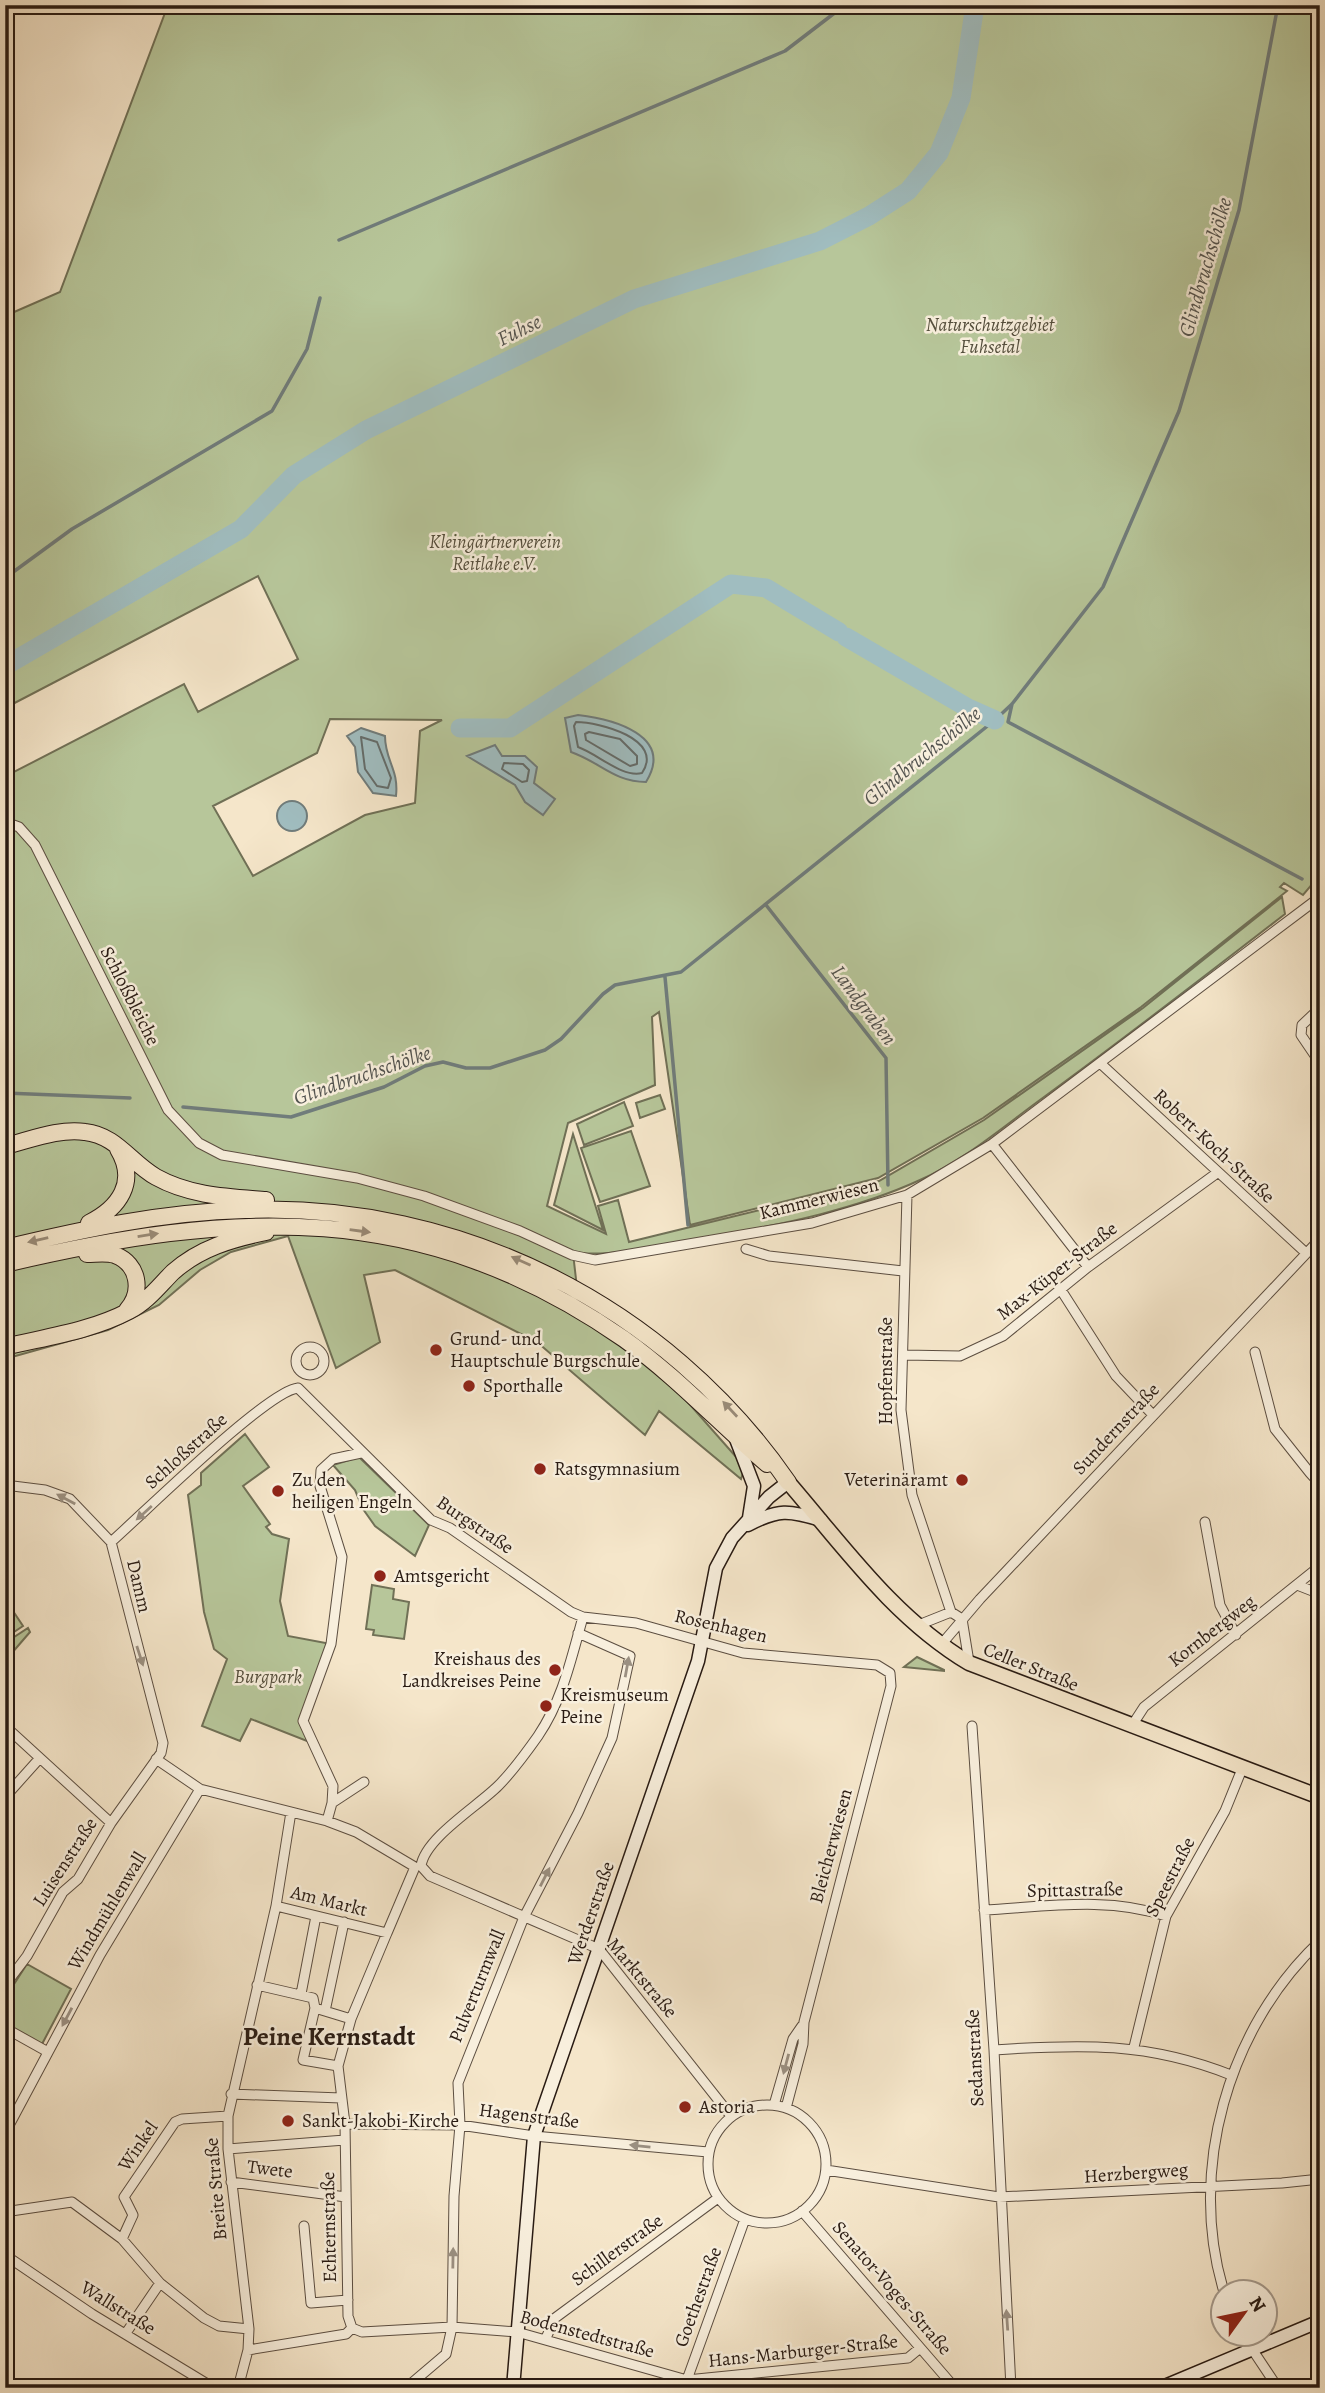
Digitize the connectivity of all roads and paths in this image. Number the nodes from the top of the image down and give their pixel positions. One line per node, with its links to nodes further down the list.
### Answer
1 (5, 821): 9 (street, Schloßbleiche)
2 (1320, 897): 4 (street, Kammerwiesen)
3 (1320, 1008): 5 (street)
4 (1100, 1063): 7 (street, Kammerwiesen); 10 (street, Robert-Koch-Straße)
5 (1320, 1063)
6 (109, 1140): 8 (highway); 12 (highway); 13 (highway)
7 (992, 1144): 11 (street, Kammerwiesen); 20 (street)
8 (5, 1146)
9 (248, 1160): 11 (street, Kammerwiesen)
10 (1217, 1172): 18 (street, Robert-Koch-Straße); 20 (street, Max-Küper-Straße)
11 (907, 1195): 21 (street, Hopfenstraße)
12 (293, 1218): 13 (highway); 17 (highway, one-way to 12); 23 (highway); 30 (highway, one-way to 30); 34 (highway, one-way to 12)
13 (71, 1233): 15 (highway, one-way to 15)
14 (1320, 1239): 18 (street, Sundernstraße)
15 (5, 1248)
16 (746, 1249): 21 (street, Kammerwiesen)
17 (57, 1252): 19 (highway); 23 (highway)
18 (1306, 1254): 29 (street, Sundernstraße)
19 (5, 1264)
20 (1088, 1267): 22 (street, Max-Küper-Straße)
21 (903, 1271): 26 (street, Hopfenstraße)
22 (1061, 1290): 26 (street, Max-Küper-Straße); 29 (street)
23 (121, 1315): 24 (highway)
24 (5, 1347)
25 (1255, 1352): 33 (street)
26 (904, 1355): 45 (street, Hopfenstraße)
27 (305, 1374): 28 (street)
28 (293, 1388): 31 (street, Burgstraße); 40 (street, Schloßstraße, one-way to 40)
29 (1153, 1414): 47 (street, Sundernstraße)
30 (735, 1437): 34 (highway); 39 (street)
31 (361, 1453): 44 (street, Burgstraße); 65 (street)
32 (1320, 1464): 33 (street)
33 (1310, 1473): 35 (street)
34 (788, 1482): 37 (main road, Celler Straße); 39 (street, Werderstraße)
35 (1320, 1484)
36 (5, 1485): 40 (street, Damm, one-way to 36)
37 (821, 1520): 39 (street); 48 (main road, Celler Straße)
38 (1205, 1522): 50 (street)
39 (745, 1523): 51 (street, Werderstraße)
40 (111, 1542): 59 (street, Damm, one-way to 59)
41 (1320, 1566): 42 (street, Kornbergweg)
42 (1297, 1585): 43 (street); 50 (street, Kornbergweg)
43 (1320, 1594)
44 (549, 1597): 46 (street, Rosenhagen)
45 (951, 1612): 47 (street); 48 (street)
46 (583, 1616): 49 (street); 51 (street, Rosenhagen)
47 (962, 1619): 52 (street, Sundernstraße); 53 (street)
48 (916, 1626): 52 (main road, Celler Straße)
49 (578, 1633): 73 (street, Pulverturmwall, one-way to 49); 73 (street, Marktstraße)
50 (1236, 1635): 57 (street, Kornbergweg)
51 (702, 1643): 54 (street, Rosenhagen); 77 (street, Werderstraße)
52 (940, 1646): 53 (main road, Celler Straße)
53 (969, 1663): 57 (main road, Celler Straße)
54 (890, 1674): 83 (street, Bleicherwiesen)
55 (5, 1726): 58 (street)
56 (972, 1726): 70 (street, Sedanstraße)
57 (1131, 1727): 60 (main road, Celler Straße)
58 (39, 1759): 63 (street); 68 (street)
59 (156, 1759): 62 (street); 68 (street, Luisenstraße)
60 (1242, 1769): 64 (main road, Celler Straße); 72 (street, Speestraße)
61 (364, 1782): 65 (street)
62 (201, 1789): 66 (street); 87 (street, Windmühlenwall, one-way to 87)
63 (5, 1797)
64 (1320, 1797)
65 (332, 1803): 67 (street)
66 (291, 1812): 67 (street, Am Markt); 69 (street, Am Markt)
67 (327, 1821): 75 (street, Am Markt)
68 (111, 1823): 78 (street, Luisenstraße)
69 (276, 1906): 71 (street, Am Markt); 79 (street, Breite Straße)
70 (984, 1910): 72 (street, Spittastraße); 86 (street, Sedanstraße)
71 (316, 1916): 74 (street, Am Markt); 80 (street)
72 (1166, 1916): 85 (street, Speestraße)
73 (524, 1917): 77 (street, Marktstraße); 97 (street, Pulverturmwall)
74 (344, 1922): 75 (street, Am Markt); 81 (street)
75 (387, 1933): 82 (street)
76 (1318, 1946): 89 (street, Herzbergweg)
77 (599, 1949): 95 (street, Marktstraße); 99 (street, Werderstraße)
78 (5, 1985)
79 (257, 1985): 80 (street); 90 (street, Breite Straße)
80 (301, 1994): 81 (street)
81 (320, 2010): 82 (street); 88 (street)
82 (351, 2019): 88 (street)
83 (802, 2026): 92 (street, Bleicherwiesen, one-way to 92); 93 (street, Bleicherwiesen)
84 (5, 2028): 87 (street)
85 (1134, 2047): 86 (street); 89 (street)
86 (994, 2050): 108 (street, Sedanstraße)
87 (48, 2052): 98 (street, Windmühlenwall)
88 (338, 2066): 91 (street, Echternstraße)
89 (1231, 2074): 106 (street, Herzbergweg)
90 (231, 2094): 91 (street); 94 (street, Breite Straße)
91 (341, 2098): 96 (street, Echternstraße)
92 (774, 2105): 93 (street); 95 (street)
93 (786, 2108): 103 (street)
94 (229, 2116): 101 (street, Breite Straße); 114 (street, Winkel)
95 (731, 2116): 102 (street)
96 (345, 2124): 97 (street, Hagenstraße); 100 (street, Echternstraße)
97 (460, 2125): 99 (street, Hagenstraße); 120 (street, Pulverturmwall, one-way to 97)
98 (5, 2133)
99 (534, 2136): 102 (street, Hagenstraße, one-way to 99); 123 (street, Werderstraße)
100 (345, 2140): 101 (street); 107 (street, Echternstraße)
101 (228, 2150): 105 (street, Breite Straße)
102 (708, 2152): 109 (street)
103 (826, 2170): 108 (street); 111 (street)
104 (1320, 2179): 106 (street)
105 (231, 2182): 107 (street, Twete); 122 (street, Breite Straße)
106 (1210, 2186): 108 (street, Herzbergweg); 116 (street)
107 (346, 2197): 118 (street, Echternstraße)
108 (999, 2197): 135 (street, Sedanstraße, one-way to 108)
109 (718, 2198): 112 (street); 125 (street, Schillerstraße)
110 (11, 2211): 114 (street)
111 (802, 2211): 112 (street); 126 (street, Senator-Voges-Straße)
112 (745, 2219): 129 (street, Goethestraße)
113 (304, 2226): 118 (street)
114 (122, 2239): 117 (street)
115 (5, 2255): 124 (street, Wallstraße)
116 (1221, 2278)
117 (160, 2284): 122 (street); 124 (street)
118 (348, 2300): 121 (street, Echternstraße)
119 (1320, 2321): 127 (street)
120 (452, 2327): 121 (street, Bodenstedtstraße); 123 (street, Bodenstedtstraße); 132 (street, Pulverturmwall)
121 (352, 2328): 128 (street)
122 (249, 2329): 128 (street, Breite Straße)
123 (517, 2332): 125 (street, Bodenstedtstraße); 133 (street, Werderstraße)
124 (126, 2333): 130 (street, Wallstraße)
125 (546, 2338): 129 (street, Bodenstedtstraße)
126 (920, 2348): 129 (street, Hans-Marburger-Straße); 134 (street, Senator-Voges-Straße)
127 (1253, 2349): 136 (street); 137 (street)
128 (248, 2350): 131 (street, Breite Straße)
129 (685, 2384)
130 (214, 2388)
131 (238, 2388)
132 (406, 2388)
133 (513, 2388)
134 (955, 2388)
135 (1011, 2388)
136 (1160, 2388)
137 (1278, 2388)

